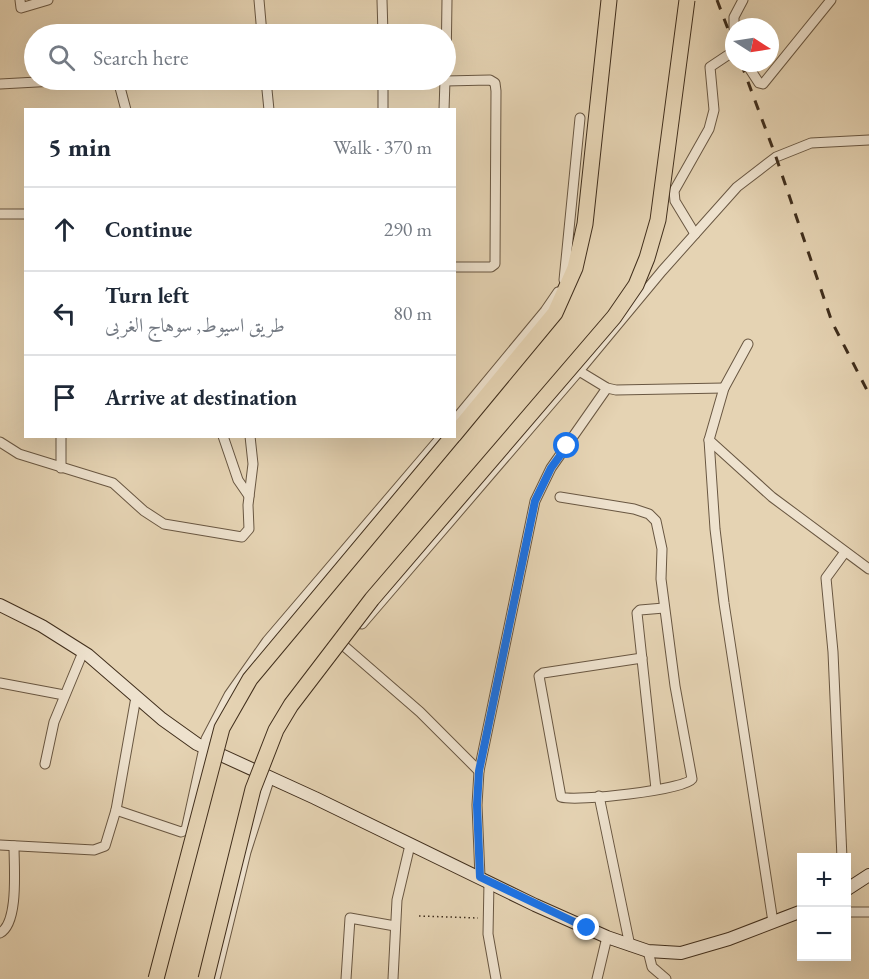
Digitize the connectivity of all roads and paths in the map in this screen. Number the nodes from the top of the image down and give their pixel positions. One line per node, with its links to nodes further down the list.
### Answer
1 (20, 0): 2 (street)
2 (48, 0)
3 (259, 0): 11 (street)
4 (382, 0): 12 (street)
5 (447, 0): 13 (street)
6 (609, 0): 40 (highway)
7 (687, 0): 87 (highway, bridge)
8 (743, 0): 10 (street)
9 (831, 0): 15 (street)
10 (734, 18)
11 (261, 24)
12 (382, 24)
13 (447, 24)
14 (725, 57): 33 (street)
15 (779, 65)
16 (752, 72): 17 (street)
17 (774, 72)
18 (456, 80): 34 (street)
19 (24, 83): 20 (street)
20 (0, 84)
21 (121, 90): 25 (street)
22 (267, 90): 26 (street)
23 (383, 90): 27 (street)
24 (445, 90): 28 (street)
25 (125, 108)
26 (268, 108)
27 (383, 108)
28 (444, 108)
29 (580, 118): 39 (street)
30 (869, 140): 33 (street)
31 (0, 214): 32 (street)
32 (24, 214)
33 (695, 234): 36 (street)
34 (456, 267)
35 (748, 344): 38 (street)
36 (579, 371): 37 (street); 55 (street)
37 (607, 388): 38 (street); 63 (street)
38 (724, 388): 46 (street)
39 (456, 419)
40 (456, 434)
41 (61, 438): 48 (street)
42 (224, 438): 49 (street)
43 (250, 438): 49 (street)
44 (440, 438): 61 (street)
45 (452, 438): 86 (highway, bridge)
46 (710, 440): 51 (street); 80 (street)
47 (0, 442): 48 (street)
48 (61, 468): 49 (street)
49 (249, 496)
50 (560, 497): 54 (street)
51 (845, 552): 52 (street); 71 (street)
52 (869, 569)
53 (0, 605): 56 (main road)
54 (664, 608): 57 (street); 65 (street)
55 (344, 646): 63 (street); 64 (street)
56 (83, 652): 59 (street); 60 (main road)
57 (642, 658): 65 (street); 66 (street)
58 (0, 683): 59 (street)
59 (64, 695): 62 (street)
60 (136, 697): 61 (main road); 67 (street)
61 (203, 747): 64 (main road); 67 (street)
62 (45, 764)
63 (479, 771): 73 (street)
64 (262, 774): 68 (main road); 88 (street)
65 (656, 789): 66 (street)
66 (599, 796): 84 (street)
67 (116, 810): 70 (street)
68 (410, 844): 73 (main road); 81 (street)
69 (0, 845): 70 (street)
70 (14, 846): 82 (street)
71 (842, 853)
72 (869, 875): 74 (main road)
73 (484, 879): 79 (street); 83 (main road)
74 (851, 887)
75 (851, 912): 76 (street)
76 (869, 912)
77 (797, 913): 80 (main road)
78 (419, 916): 79 (path)
79 (487, 918): 91 (street)
80 (773, 922): 85 (main road)
81 (395, 926): 89 (street); 90 (street)
82 (0, 933)
83 (607, 937): 84 (main road); 92 (street)
84 (630, 946): 85 (main road)
85 (648, 951): 93 (street)
86 (156, 979)
87 (206, 979)
88 (215, 979)
89 (346, 979)
90 (393, 979)
91 (496, 979)
92 (597, 979)
93 (666, 979)

